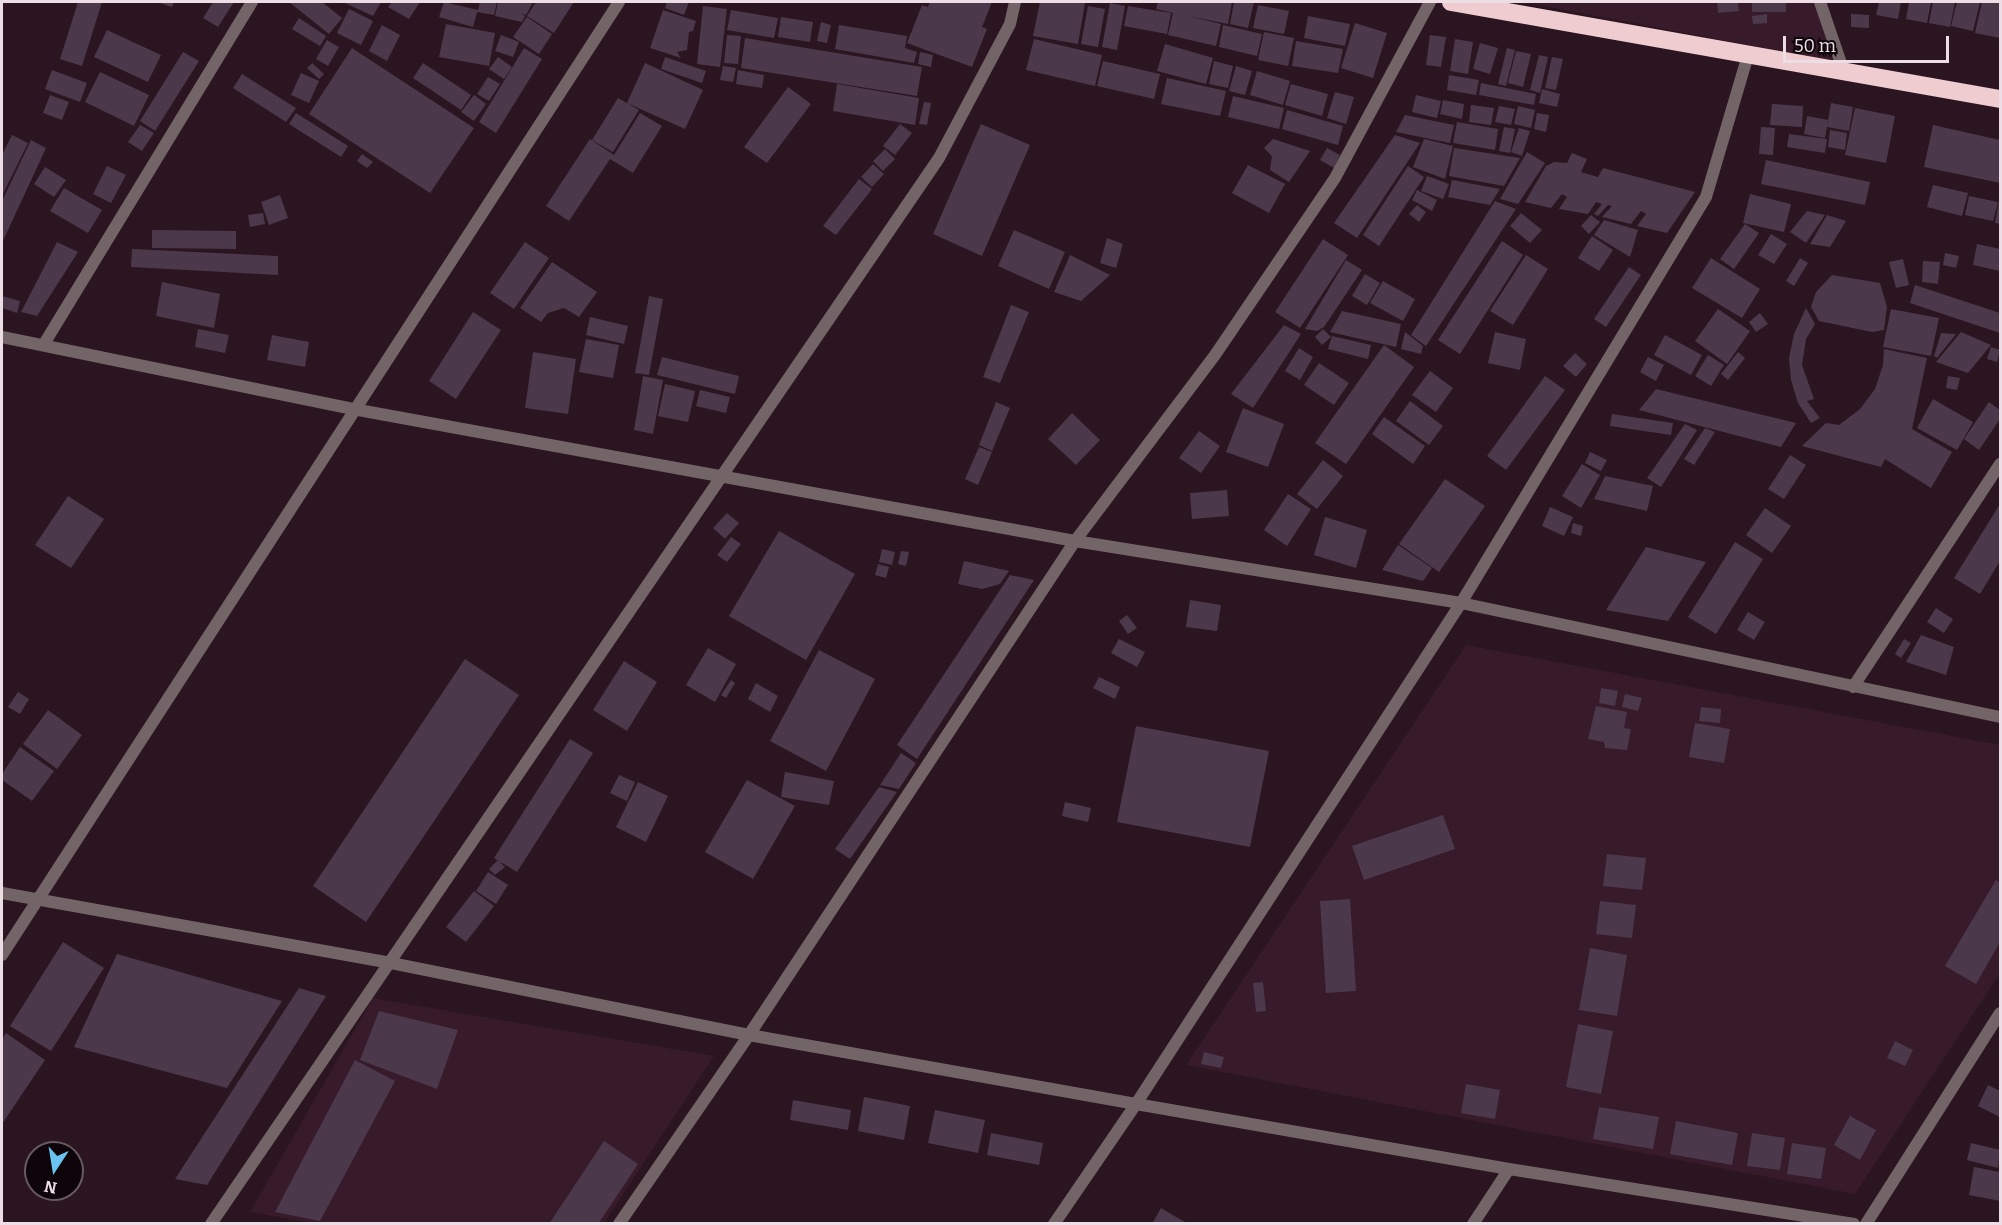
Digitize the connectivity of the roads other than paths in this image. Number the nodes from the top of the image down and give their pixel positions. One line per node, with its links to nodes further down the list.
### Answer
1 (252, 2): 11 (street)
2 (619, 2): 12 (street)
3 (1015, 2): 14 (street)
4 (1430, 2): 15 (street)
5 (1451, 2): 7 (highway)
6 (1820, 2): 8 (street)
7 (1748, 55): 8 (highway); 16 (street)
8 (1844, 72): 9 (highway)
9 (2001, 99)
10 (2, 337): 11 (street)
11 (44, 344): 12 (street)
12 (353, 409): 14 (street); 20 (street)
13 (2001, 464): 17 (street)
14 (720, 476): 15 (street); 22 (street)
15 (1076, 541): 16 (street); 24 (street)
16 (1461, 603): 17 (street); 25 (street)
17 (1853, 687): 18 (street)
18 (2001, 717)
19 (2, 893): 20 (street)
20 (37, 900): 21 (street); 22 (street)
21 (2, 955)
22 (391, 963): 24 (street); 27 (street)
23 (2001, 1013): 32 (street)
24 (749, 1035): 25 (street); 28 (street)
25 (1136, 1104): 26 (street); 29 (street)
26 (1509, 1168): 30 (street); 31 (street)
27 (211, 1224)
28 (619, 1224)
29 (1054, 1224)
30 (1473, 1224)
31 (1854, 1224)
32 (1866, 1224)

